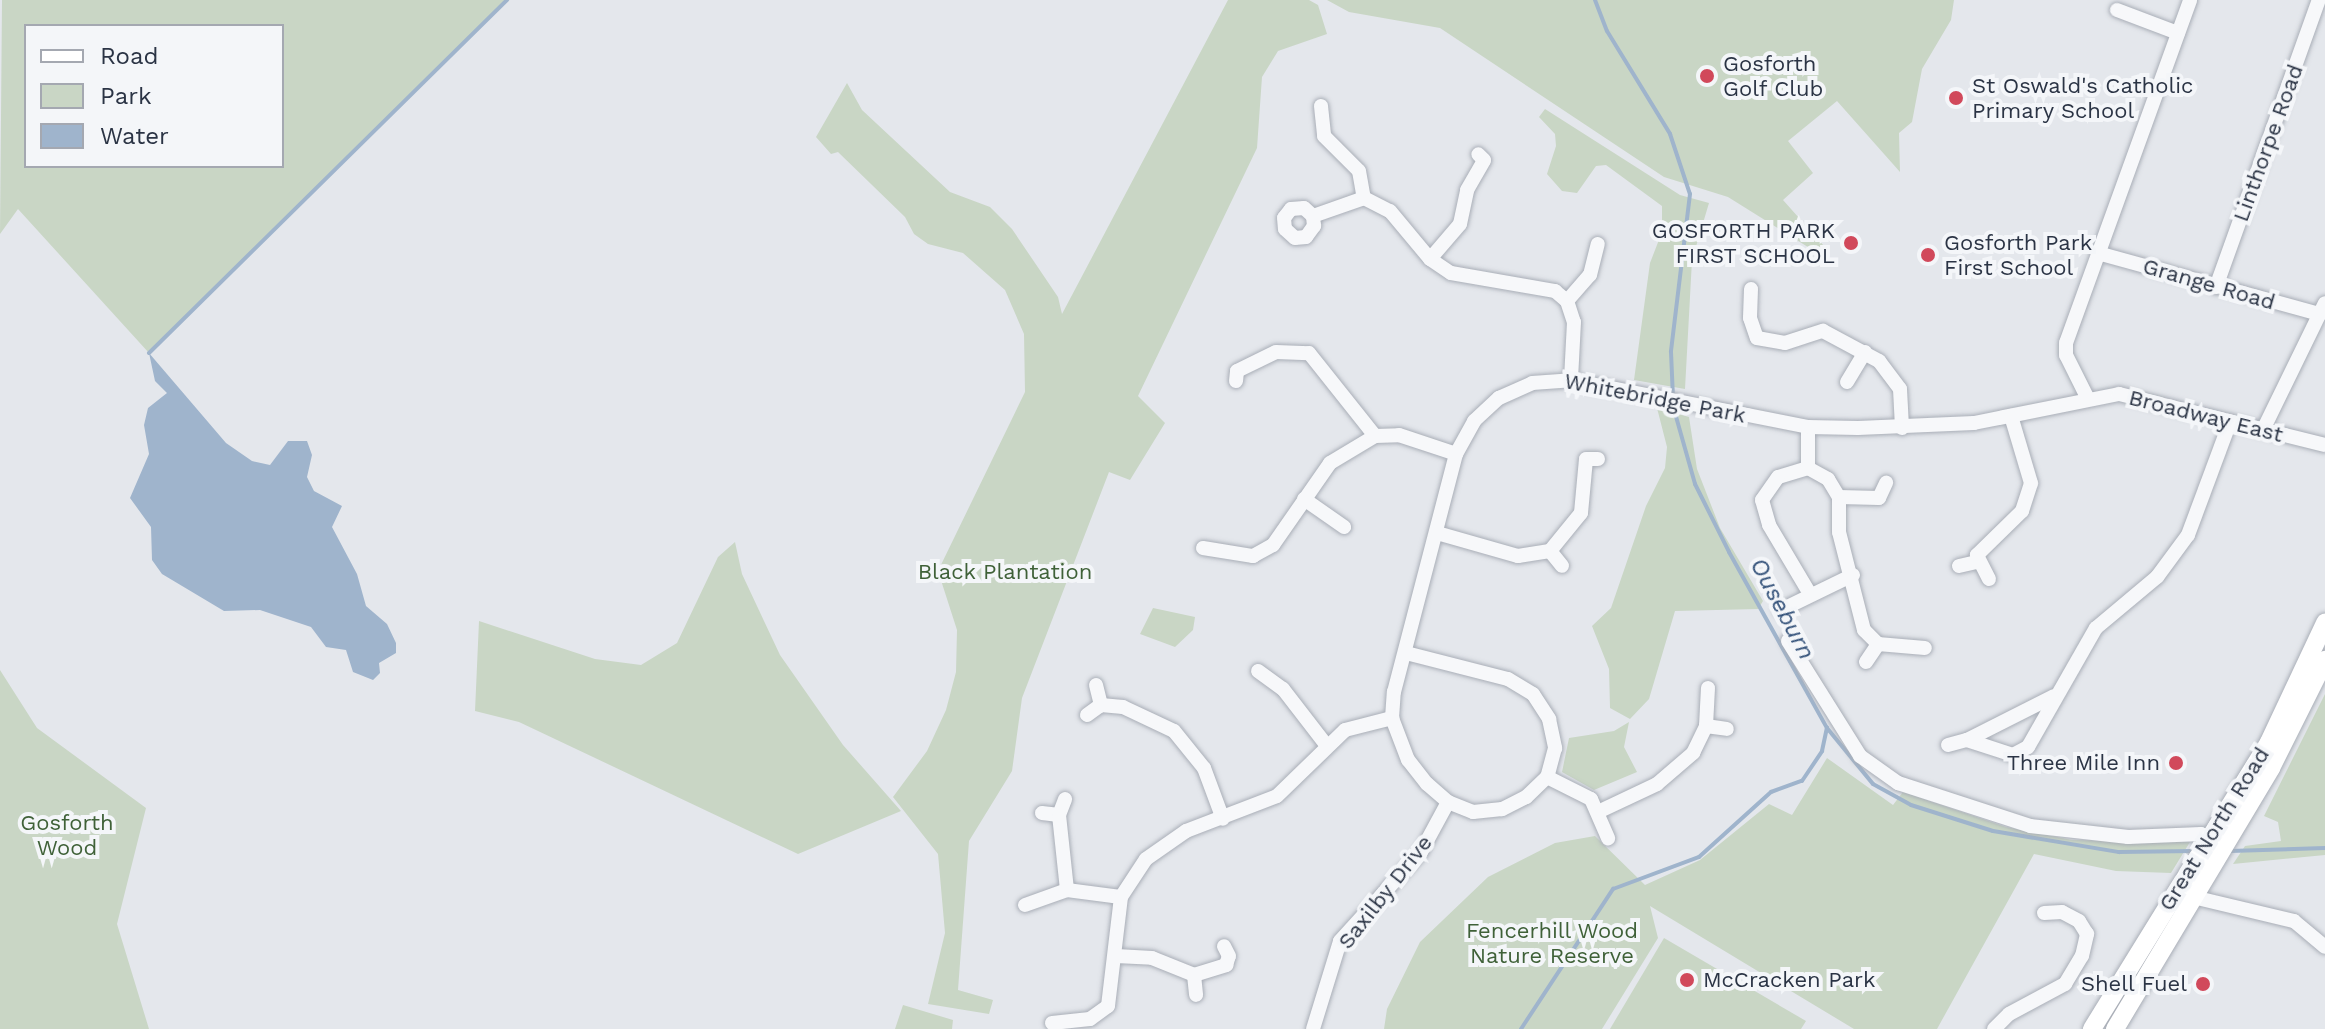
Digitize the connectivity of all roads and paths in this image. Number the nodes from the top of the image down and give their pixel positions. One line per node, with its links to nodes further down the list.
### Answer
1 (2190, 0): 4 (street)
2 (2317, 3): 12 (street, Linthorpe Road)
3 (2117, 10): 4 (street)
4 (2178, 33): 10 (street)
5 (1321, 106): 7 (street)
6 (1484, 158): 11 (street)
7 (1364, 198): 8 (street); 11 (street)
8 (1313, 216)
9 (1598, 244): 14 (street)
10 (2098, 253): 12 (street, Grange Road); 20 (street)
11 (1430, 259): 14 (street)
12 (2216, 287): 15 (street, Grange Road)
13 (1751, 289): 16 (street)
14 (1567, 301): 18 (street)
15 (2322, 309): 25 (street)
16 (1865, 352): 19 (street); 24 (street)
17 (1235, 371): 26 (street)
18 (1571, 380): 23 (street, Whitebridge Park); 28 (street, Whitebridge Park)
19 (1847, 382)
20 (2087, 397): 21 (street, Whitebridge Park); 22 (street, Broadway East)
21 (2011, 416): 24 (street, Whitebridge Park); 38 (street)
22 (2230, 422): 25 (street, Broadway East); 55 (street)
23 (1808, 427): 24 (street, Whitebridge Park); 30 (street)
24 (1902, 428)
25 (2263, 430): 27 (street, Broadway East)
26 (1375, 436): 28 (street); 33 (street)
27 (2325, 445)
28 (1456, 454): 35 (street, Whitebridge Park)
29 (1588, 458): 37 (street)
30 (1808, 468): 32 (street); 43 (street)
31 (1886, 483): 32 (street)
32 (1839, 497): 41 (street)
33 (1304, 499): 34 (street); 36 (street)
34 (1344, 527)
35 (1437, 533): 37 (street); 49 (street, Whitebridge Park)
36 (1209, 545)
37 (1550, 551): 39 (street)
38 (1977, 562): 40 (street); 42 (street)
39 (1562, 566)
40 (1959, 566)
41 (1853, 575): 43 (street); 47 (street)
42 (1989, 579)
43 (1810, 594): 44 (street)
44 (1781, 610)
45 (2325, 623): 72 (main road, Great North Road)
46 (1788, 641): 72 (street)
47 (1878, 644): 48 (street); 51 (street)
48 (1925, 648)
49 (1406, 653): 58 (street); 64 (street)
50 (2325, 660): 72 (main road, Great North Road)
51 (1866, 662)
52 (1258, 671): 63 (street)
53 (1096, 685): 56 (street)
54 (1708, 688): 59 (street)
55 (2054, 696): 61 (street); 61 (street)
56 (1101, 705): 57 (street); 70 (street)
57 (1087, 715)
58 (1392, 718): 63 (street); 66 (street)
59 (1706, 726): 60 (street); 67 (street)
60 (1727, 729)
61 (1967, 740): 62 (street)
62 (1948, 745)
63 (1327, 746): 70 (street)
64 (1547, 777): 66 (street); 67 (street)
65 (1065, 799): 69 (street)
66 (1448, 802): 87 (street, Saxilby Drive)
67 (1600, 811): 71 (street)
68 (1042, 813): 69 (street)
69 (1059, 815): 74 (street)
70 (1223, 819): 75 (street)
71 (1608, 838)
72 (2220, 841): 73 (main road, Great North Road)
73 (2206, 861): 76 (main road, Great North Road); 89 (main road, Great North Road)
74 (1067, 890): 75 (street); 77 (street)
75 (1121, 897): 82 (street)
76 (2193, 897): 79 (street); 90 (main road, Great North Road)
77 (1025, 905)
78 (2044, 913): 88 (street)
79 (2318, 932): 81 (street)
80 (1224, 946): 83 (street)
81 (2325, 947)
82 (1116, 956): 83 (street); 86 (street)
83 (1194, 975): 84 (street)
84 (1196, 995)
85 (1052, 1023): 86 (street)
86 (1076, 1026)
87 (1313, 1029)
88 (1994, 1029)
89 (2092, 1029)
90 (2115, 1029)

